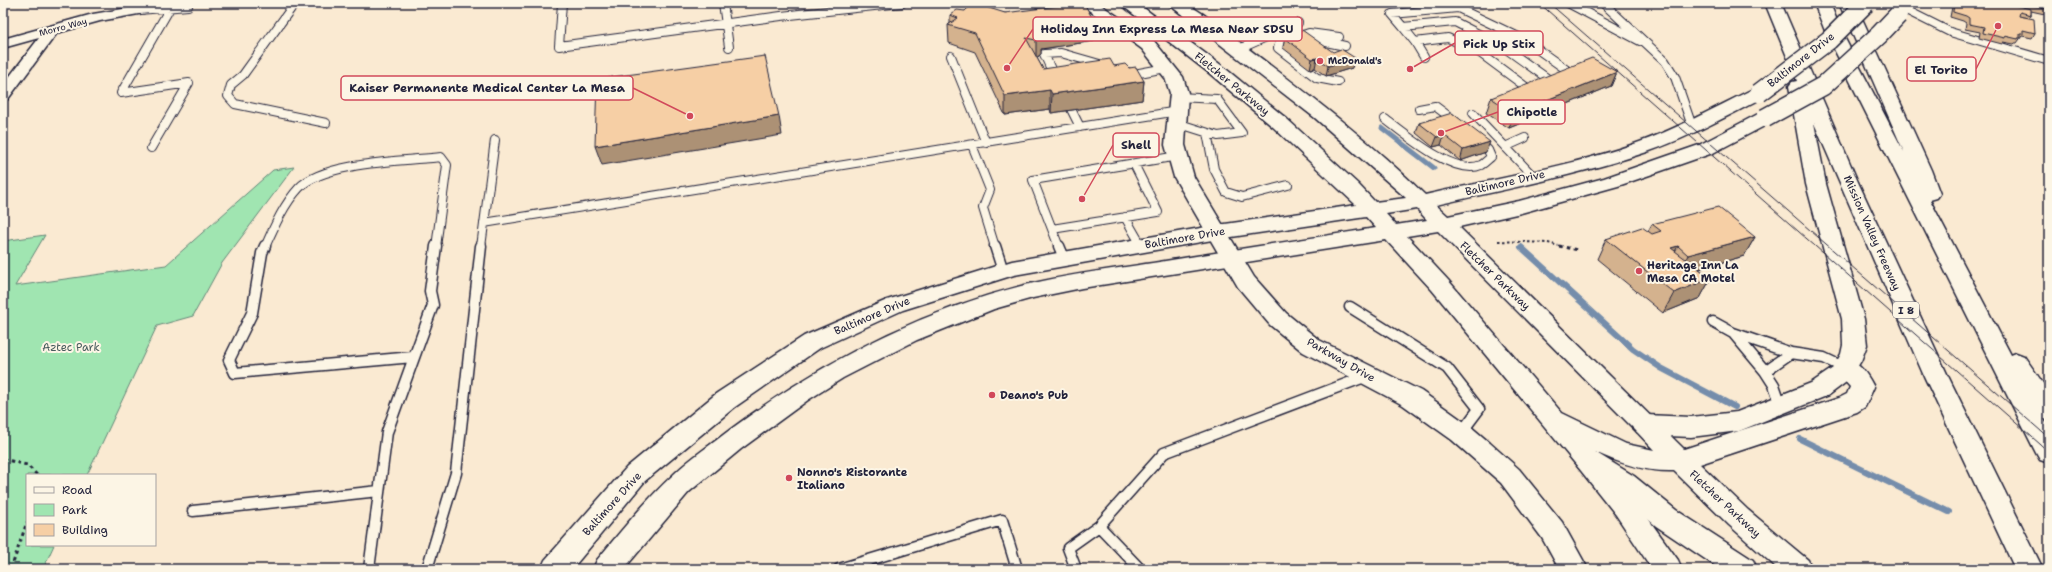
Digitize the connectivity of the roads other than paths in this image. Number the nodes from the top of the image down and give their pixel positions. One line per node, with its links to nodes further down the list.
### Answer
1 (295, 3): 44 (lane)
2 (562, 3): 18 (lane)
3 (723, 3): 18 (lane)
4 (902, 3): 18 (lane)
5 (1127, 3): 62 (main road, Fletcher Parkway)
6 (1175, 3): 30 (main road, Fletcher Parkway)
7 (1568, 3): 27 (lane)
8 (1603, 3): 27 (lane)
9 (1773, 3): 29 (main road, Mission Valley Freeway / I 8)
10 (1822, 3): 69 (main road)
11 (1847, 3): 69 (main road)
12 (1866, 3): 45 (main road, Baltimore Drive, bridge)
13 (188, 6): 15 (lane)
14 (141, 7): 15 (lane); 21 (street, Morro Way)
15 (170, 8): 56 (lane)
16 (1091, 9): 34 (main road, Parkway Drive)
17 (1902, 9): 33 (lane); 52 (main road, bridge)
18 (726, 23): 28 (lane)
19 (1298, 23): 30 (lane)
20 (1403, 27): 24 (lane); 36 (lane); 36 (lane)
21 (53, 29): 25 (street, Morro Way); 38 (street)
22 (1299, 36): 23 (lane); 26 (lane); 35 (lane)
23 (1339, 37)
24 (1415, 42): 32 (lane); 36 (lane)
25 (3, 44)
26 (1345, 46)
27 (1648, 46): 45 (lane)
28 (729, 47)
29 (1792, 47): 80 (main road); 106 (main road, Mission Valley Freeway / I 8)
30 (1239, 49): 61 (main road, Fletcher Parkway)
31 (951, 56): 53 (lane)
32 (1424, 57)
33 (2049, 61)
34 (1166, 68): 37 (lane); 41 (main road, Parkway Drive)
35 (1338, 82)
36 (1547, 83)
37 (1058, 85)
38 (3, 96)
39 (1071, 109): 46 (lane)
40 (1419, 109): 47 (lane)
41 (1178, 110): 46 (lane); 48 (lane); 48 (lane); 57 (main road, Parkway Drive)
42 (1473, 113): 55 (lane)
43 (1386, 120): 49 (lane)
44 (326, 123)
45 (1692, 126): 52 (main road); 59 (main road, Baltimore Drive)
46 (1080, 127): 53 (lane)
47 (1463, 127)
48 (1207, 133): 60 (lane)
49 (1474, 136)
50 (1525, 138): 55 (lane)
51 (495, 140): 64 (lane)
52 (1720, 142): 65 (main road)
53 (986, 143): 54 (lane)
54 (972, 145): 64 (lane); 73 (lane)
55 (1505, 147): 59 (lane)
56 (151, 148)
57 (1178, 156): 58 (lane); 67 (main road, Parkway Drive)
58 (1134, 164): 63 (lane); 66 (lane)
59 (1534, 177): 61 (main road, Baltimore Drive)
60 (1288, 185)
61 (1421, 202): 62 (main road, Baltimore Drive); 65 (main road, Fletcher Parkway)
62 (1371, 210): 67 (main road, Baltimore Drive); 68 (main road, Fletcher Parkway)
63 (1125, 217): 66 (lane); 70 (lane)
64 (484, 223): 95 (lane)
65 (1442, 224): 68 (main road); 86 (main road, Fletcher Parkway)
66 (1052, 229): 72 (lane)
67 (1218, 232): 70 (main road, Baltimore Drive); 71 (main road, Parkway Drive)
68 (1391, 232): 71 (main road); 85 (main road, Fletcher Parkway)
69 (1943, 244): 74 (main road)
70 (1140, 246): 72 (main road, Baltimore Drive)
71 (1232, 257): 82 (main road, Parkway Drive); 97 (main road)
72 (1064, 258): 73 (main road, Baltimore Drive)
73 (1003, 271): 96 (main road, Baltimore Drive)
74 (1965, 289): 84 (main road); 88 (main road)
75 (1350, 307): 87 (lane)
76 (1713, 322): 77 (lane)
77 (1733, 333): 78 (lane); 81 (lane)
78 (1791, 353): 80 (lane); 81 (lane)
79 (413, 357): 79 (lane); 91 (lane)
80 (1845, 368): 83 (main road); 90 (main road)
81 (1765, 371): 83 (lane)
82 (1367, 376): 87 (main road, Parkway Drive); 93 (lane)
83 (1781, 405): 86 (main road)
84 (2049, 411)
85 (1551, 416): 89 (main road, Fletcher Parkway); 90 (main road)
86 (1646, 425): 90 (main road, Fletcher Parkway)
87 (1461, 433): 102 (main road, Parkway Drive)
88 (2049, 453)
89 (1587, 460): 103 (main road); 104 (main road, Fletcher Parkway)
90 (1679, 461): 105 (main road, Fletcher Parkway)
91 (379, 491): 92 (lane); 94 (lane)
92 (193, 511)
93 (1099, 526): 100 (lane); 101 (lane)
94 (369, 569)
95 (427, 569)
96 (555, 569)
97 (607, 569)
98 (839, 569): 99 (lane)
99 (1017, 569)
100 (1076, 569)
101 (1140, 569)
102 (1574, 569)
103 (1668, 569)
104 (1743, 569)
105 (1798, 569)
106 (2030, 569)

